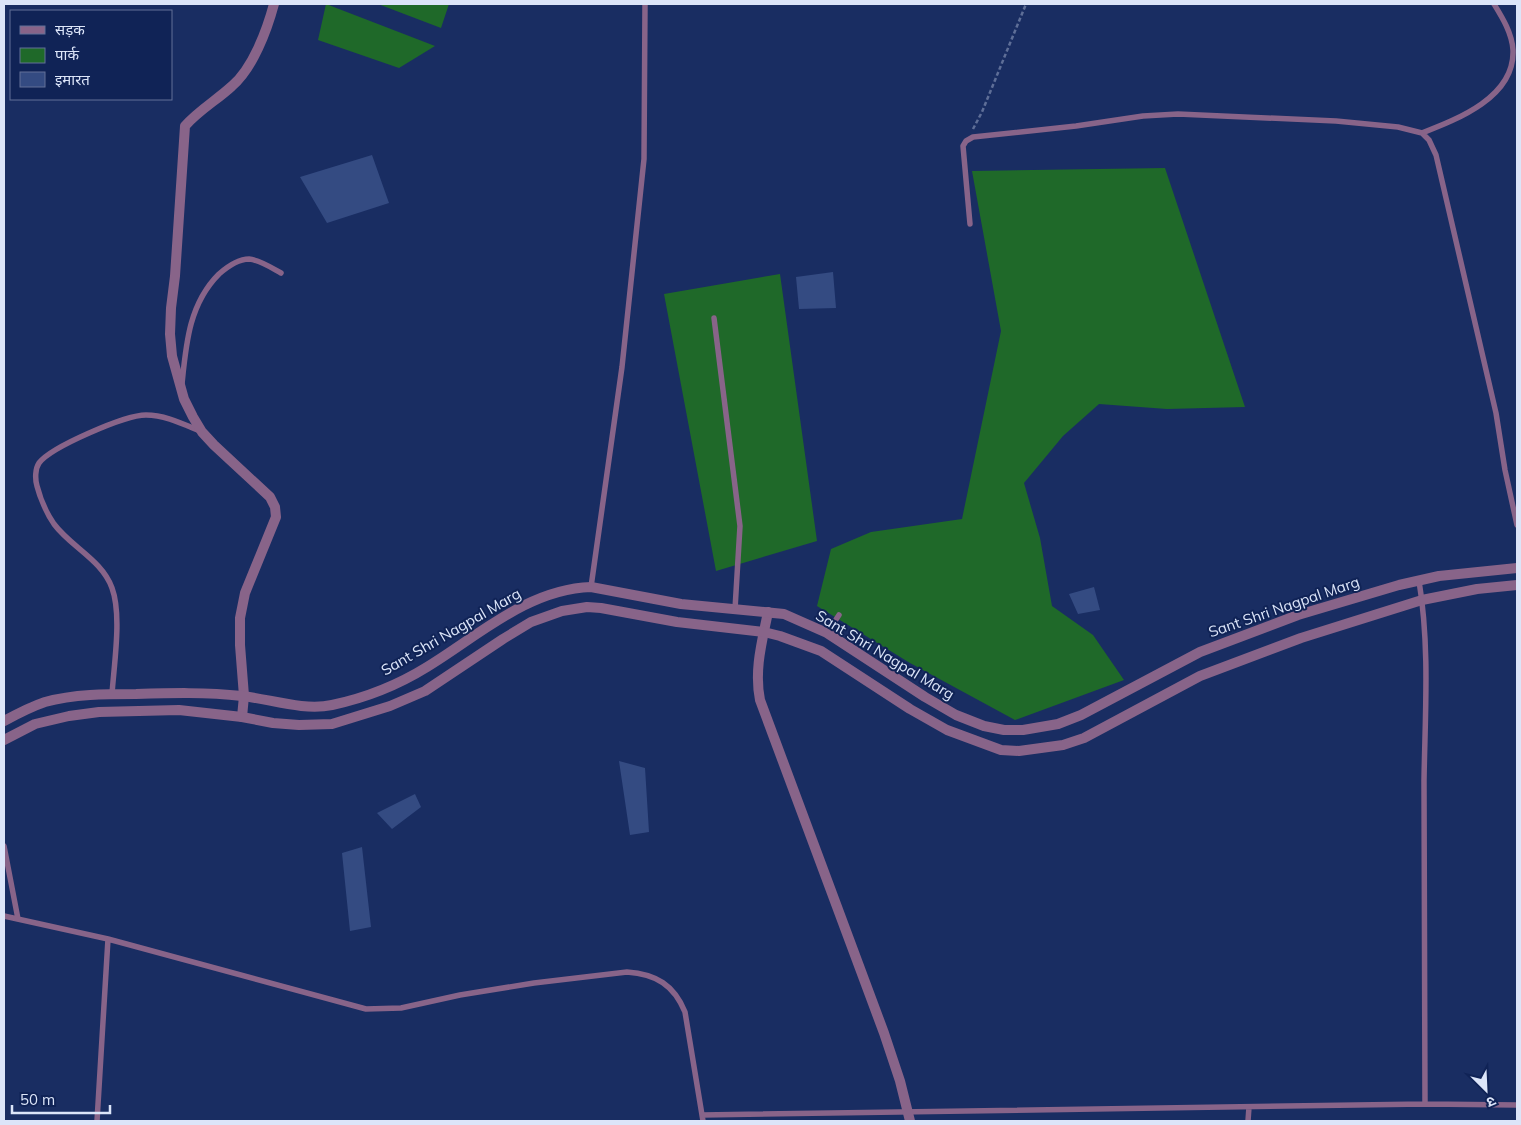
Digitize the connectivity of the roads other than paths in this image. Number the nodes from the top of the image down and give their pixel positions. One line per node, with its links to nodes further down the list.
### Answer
1 (274, 4): 8 (street)
2 (645, 4): 14 (lane)
3 (1494, 4): 4 (lane)
4 (1422, 133): 5 (lane); 10 (lane)
5 (970, 224)
6 (281, 273): 8 (lane)
7 (714, 318): 16 (lane)
8 (182, 392): 9 (street)
9 (202, 432): 21 (lane); 22 (street)
10 (1517, 525)
11 (1517, 568): 12 (street, Sant Shri Nagpal Marg)
12 (1419, 581): 15 (lane); 20 (street, Sant Shri Nagpal Marg)
13 (1517, 585): 15 (street, Sant Shri Nagpal Marg)
14 (591, 587): 16 (street, Sant Shri Nagpal Marg); 22 (street, Sant Shri Nagpal Marg)
15 (1422, 600): 19 (street, Sant Shri Nagpal Marg); 30 (lane)
16 (735, 609): 17 (street, Sant Shri Nagpal Marg)
17 (768, 612): 19 (street); 20 (street, Sant Shri Nagpal Marg)
18 (839, 615): 20 (lane)
19 (764, 632): 23 (street, Sant Shri Nagpal Marg); 35 (street)
20 (827, 633)
21 (112, 694): 22 (street, Sant Shri Nagpal Marg); 24 (street, Sant Shri Nagpal Marg)
22 (244, 696): 23 (street)
23 (242, 717): 25 (street, Sant Shri Nagpal Marg)
24 (4, 721)
25 (4, 740)
26 (4, 846): 28 (lane)
27 (4, 916): 28 (lane)
28 (18, 920): 29 (lane)
29 (108, 939): 33 (lane); 34 (lane)
30 (1425, 1104): 31 (lane); 32 (lane)
31 (1517, 1105)
32 (1249, 1107): 33 (lane); 36 (lane)
33 (703, 1118)
34 (97, 1121)
35 (910, 1121)
36 (1248, 1121)

